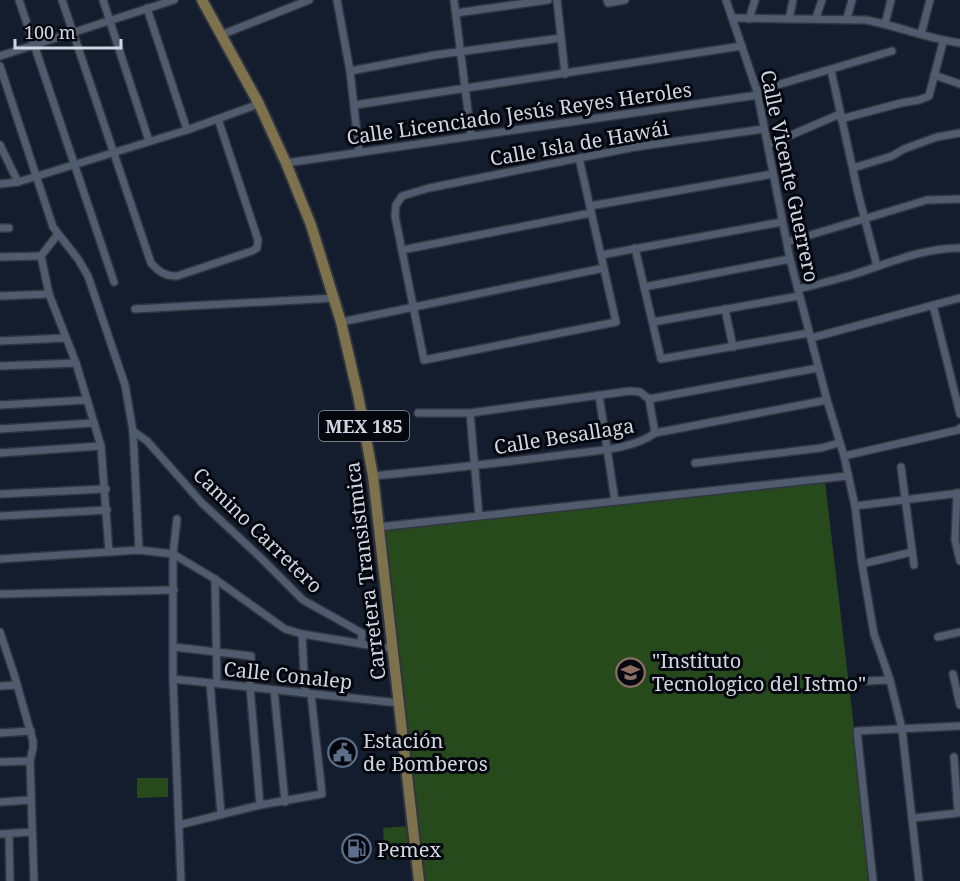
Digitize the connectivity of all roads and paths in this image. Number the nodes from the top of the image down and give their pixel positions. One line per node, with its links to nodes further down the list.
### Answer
1 (19, 0): 35 (street)
2 (62, 0): 29 (street)
3 (103, 0): 27 (street)
4 (174, 0): 20 (street)
5 (202, 0): 31 (main road, Carretera Transistmica / MEX 185)
6 (309, 0): 31 (street)
7 (337, 0): 42 (street)
8 (454, 0): 21 (street)
9 (548, 0): 21 (street)
10 (557, 0): 32 (street)
11 (625, 0): 19 (street)
12 (726, 0): 22 (street, Calle Vicente Guerrero)
13 (755, 0): 25 (street)
14 (794, 0): 26 (street)
15 (822, 0): 23 (street)
16 (852, 0): 24 (street)
17 (891, 0): 28 (street)
18 (930, 0): 30 (street)
19 (607, 2)
20 (147, 8): 27 (street); 53 (street)
21 (456, 13): 38 (street)
22 (732, 18): 25 (street); 36 (street, Calle Vicente Guerrero)
23 (816, 18): 24 (street); 26 (street)
24 (847, 18): 28 (street)
25 (749, 19): 26 (street)
26 (789, 19)
27 (110, 21): 29 (street); 56 (street)
28 (885, 24): 30 (street)
29 (73, 33): 35 (street); 60 (street)
30 (921, 34): 34 (street)
31 (222, 35): 48 (main road, Carretera Transistmica / MEX 185)
32 (561, 38): 38 (street); 43 (street)
33 (960, 41): 34 (street)
34 (943, 42): 44 (street)
35 (34, 45): 39 (street); 63 (street)
36 (742, 46): 43 (street); 47 (street, Calle Vicente Guerrero)
37 (892, 51): 41 (street, Calle Licenciado Jesús Reyes Heroles)
38 (460, 52): 42 (street); 46 (street)
39 (0, 56)
40 (0, 66): 66 (street)
41 (831, 69): 47 (street, Calle Licenciado Jesús Reyes Heroles); 50 (street)
42 (350, 70): 49 (street)
43 (565, 74): 46 (street)
44 (934, 75): 45 (street); 50 (street)
45 (960, 84)
46 (466, 89): 49 (street); 55 (street)
47 (757, 93): 52 (street, Calle Vicente Guerrero); 55 (street, Calle Licenciado Jesús Reyes Heroles)
48 (259, 104): 51 (street); 62 (main road, Carretera Transistmica / MEX 185)
49 (355, 105): 59 (street)
50 (841, 117): 58 (street); 64 (street)
51 (218, 119): 53 (street); 60 (street)
52 (764, 129): 58 (street, Calle Vicente Guerrero); 61 (street, Calle Isla de Hawái)
53 (187, 130): 56 (street)
54 (960, 133): 64 (street)
55 (471, 135): 59 (street, Calle Licenciado Jesús Reyes Heroles)
56 (149, 141): 60 (street)
57 (0, 145): 67 (street)
58 (768, 145): 65 (street, Calle Vicente Guerrero)
59 (359, 151): 62 (street, Calle Licenciado Jesús Reyes Heroles)
60 (114, 152): 63 (street)
61 (579, 158): 70 (street); 79 (street, Calle Isla de Hawái)
62 (286, 163): 91 (main road, Carretera Transistmica / MEX 185)
63 (74, 164): 66 (street); 86 (street)
64 (853, 168): 71 (street)
65 (773, 174): 70 (street); 72 (street, Calle Vicente Guerrero)
66 (37, 176): 67 (street); 75 (street)
67 (18, 182): 68 (street)
68 (0, 184)
69 (960, 199): 71 (street)
70 (590, 209): 79 (street); 80 (street)
71 (864, 218): 76 (street); 84 (street)
72 (782, 222): 76 (street, Calle Vicente Guerrero); 77 (street)
73 (0, 228): 74 (street)
74 (9, 228)
75 (58, 234): 81 (street); 117 (street)
76 (787, 242): 83 (street, Calle Vicente Guerrero)
77 (635, 248): 80 (street); 87 (street)
78 (960, 248): 84 (street)
79 (402, 250): 94 (street)
80 (601, 255): 85 (street)
81 (41, 256): 82 (street); 89 (street)
82 (0, 257)
83 (790, 259): 87 (street); 88 (street, Calle Vicente Guerrero)
84 (877, 266): 88 (street)
85 (604, 268): 94 (street); 94 (street)
86 (114, 282)
87 (644, 287): 98 (street)
88 (798, 293): 96 (street); 99 (street, Calle Vicente Guerrero)
89 (49, 294): 90 (street); 100 (street)
90 (0, 296)
91 (335, 298): 95 (street); 97 (main road, Carretera Transistmica / MEX 185)
92 (960, 298): 93 (street)
93 (933, 305): 99 (street); 113 (street)
94 (413, 306): 97 (street)
95 (135, 309)
96 (725, 309): 98 (street); 102 (street)
97 (341, 322): 127 (main road, Carretera Transistmica / MEX 185)
98 (653, 322): 102 (street)
99 (810, 336): 102 (street); 105 (street)
100 (66, 338): 101 (street); 103 (street)
101 (0, 341)
102 (733, 347)
103 (76, 363): 104 (street); 108 (street)
104 (0, 366)
105 (818, 368): 107 (street); 109 (street)
106 (599, 395): 107 (street); 112 (street); 121 (street)
107 (649, 399): 118 (street)
108 (87, 400): 110 (street); 114 (street)
109 (827, 400): 118 (street, Calle Besallaga); 119 (street)
110 (0, 405)
111 (418, 413): 112 (street)
112 (470, 413): 125 (street)
113 (960, 414)
114 (94, 423): 116 (street); 120 (street)
115 (960, 428): 123 (street)
116 (0, 429)
117 (133, 431): 140 (street); 156 (street, Camino Carretero)
118 (655, 433): 121 (street, Calle Besallaga)
119 (839, 443): 123 (street); 124 (street)
120 (101, 446): 122 (street); 129 (street)
121 (607, 448): 125 (street, Calle Besallaga); 133 (street)
122 (0, 453)
123 (844, 456): 128 (street)
124 (695, 463)
125 (474, 467): 127 (street, Calle Besallaga); 137 (street)
126 (901, 467): 132 (street)
127 (373, 476): 139 (main road, Carretera Transistmica / MEX 185)
128 (848, 476): 133 (street); 134 (street)
129 (106, 489): 131 (street); 135 (street)
130 (959, 493): 132 (street); 145 (street)
131 (0, 494)
132 (906, 500): 134 (street); 142 (street)
133 (615, 501): 137 (street)
134 (855, 506): 146 (street)
135 (107, 510): 136 (street); 141 (street)
136 (0, 516)
137 (479, 516): 139 (street)
138 (177, 519): 143 (street)
139 (378, 527): 158 (main road, Carretera Transistmica / MEX 185)
140 (140, 550): 141 (street); 143 (street)
141 (109, 552): 144 (street)
142 (912, 552): 146 (street); 147 (street)
143 (173, 554): 148 (street); 149 (street)
144 (0, 559)
145 (960, 561)
146 (862, 564): 162 (street)
147 (914, 566)
148 (215, 579): 153 (street); 159 (street)
149 (174, 590): 150 (street); 157 (street)
150 (0, 594)
151 (0, 632): 155 (street)
152 (960, 632): 154 (street)
153 (302, 634): 156 (street); 169 (street)
154 (938, 637)
155 (1, 640): 165 (street)
156 (361, 644): 158 (street)
157 (174, 647): 159 (street); 161 (street)
158 (393, 649): 170 (main road, Carretera Transistmica / MEX 185)
159 (217, 653): 164 (street); 167 (street)
160 (953, 675): 171 (street)
161 (173, 679): 164 (street, Calle Conalep); 185 (street)
162 (890, 680): 163 (street); 173 (street)
163 (867, 681)
164 (214, 683): 167 (street, Calle Conalep); 183 (street)
165 (17, 685): 166 (street); 174 (street)
166 (0, 686)
167 (250, 687): 168 (street, Calle Conalep); 182 (street)
168 (274, 690): 169 (street, Calle Conalep); 181 (street)
169 (308, 693): 170 (street, Calle Conalep); 181 (street)
170 (399, 703): 192 (main road, Carretera Transistmica / MEX 185)
171 (960, 705)
172 (960, 726): 173 (street)
173 (902, 729): 184 (street); 193 (street)
174 (31, 731): 175 (street); 177 (street)
175 (0, 733)
176 (954, 757): 184 (street)
177 (30, 761): 178 (street); 179 (street)
178 (0, 762)
179 (31, 800): 180 (street); 186 (street)
180 (0, 802)
181 (285, 802): 182 (street)
182 (260, 805): 183 (street)
183 (221, 814): 185 (street)
184 (914, 819): 194 (street)
185 (178, 825): 191 (street)
186 (32, 832): 188 (street); 190 (street)
187 (0, 834): 188 (street)
188 (9, 834): 189 (street)
189 (9, 881)
190 (34, 881)
191 (180, 881)
192 (418, 881)
193 (873, 881)
194 (919, 881)

